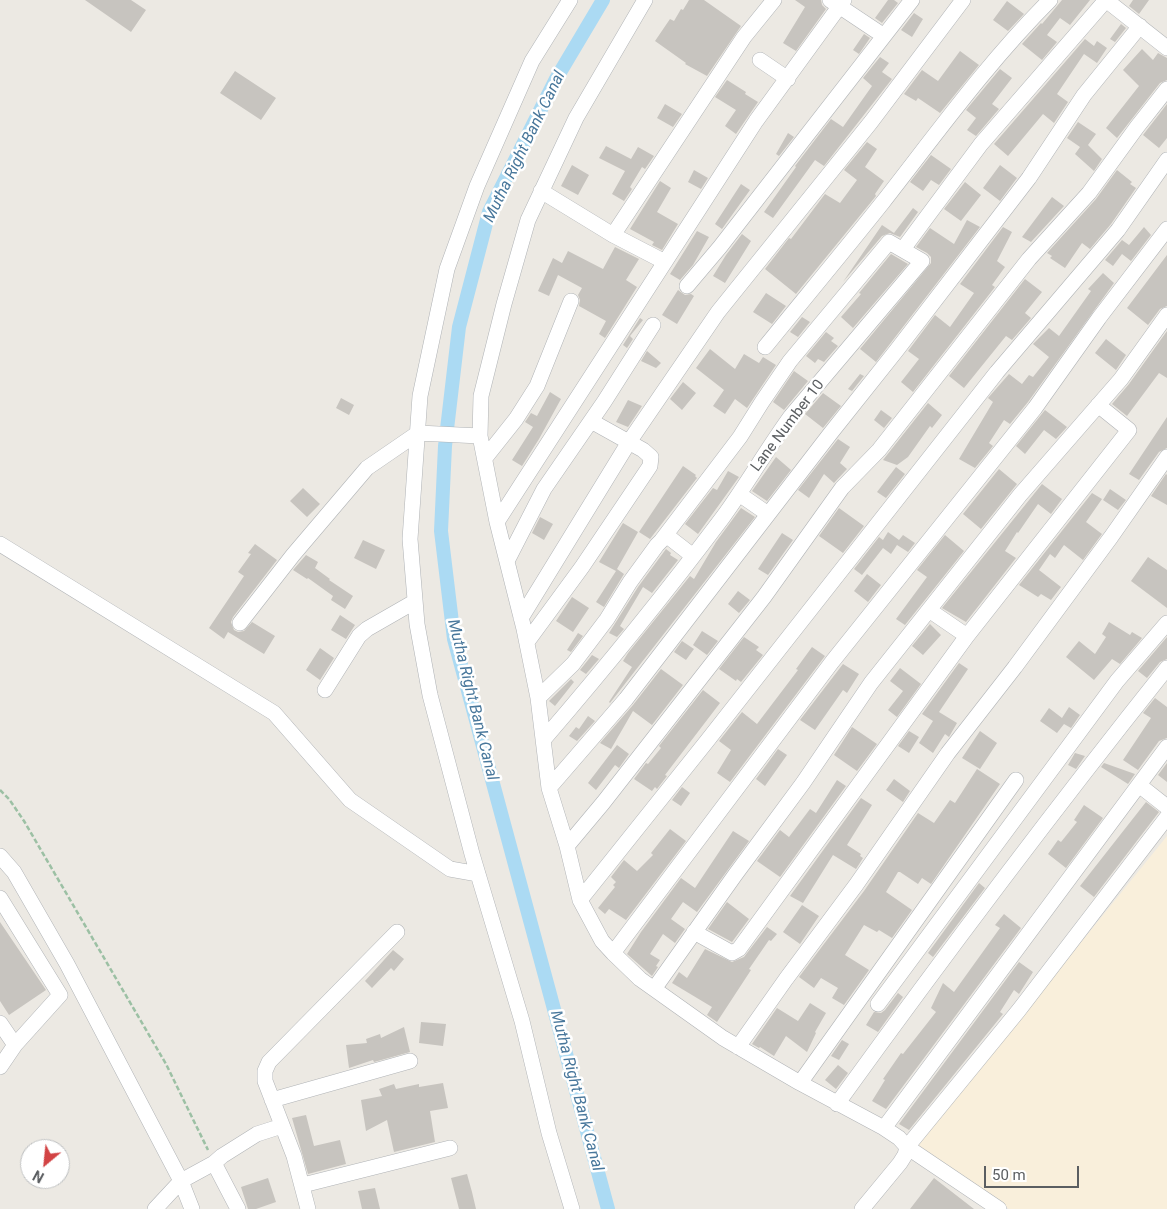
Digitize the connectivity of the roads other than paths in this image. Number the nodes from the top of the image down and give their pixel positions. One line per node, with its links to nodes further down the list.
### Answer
1 (570, 0): 28 (street)
2 (645, 0): 16 (street)
3 (774, 0): 18 (street)
4 (912, 0): 10 (street)
5 (963, 0): 30 (street)
6 (1050, 0): 25 (street)
7 (1109, 1): 9 (street); 19 (street)
8 (837, 2): 10 (street); 13 (street)
9 (1140, 26): 11 (street); 34 (street)
10 (884, 36): 21 (street)
11 (1167, 48)
12 (760, 60): 13 (street)
13 (788, 79): 20 (street)
14 (1167, 90): 57 (street)
15 (1167, 160): 61 (street)
16 (541, 191): 18 (street); 29 (street)
17 (1167, 229): 64 (street)
18 (614, 235): 20 (street)
19 (903, 248): 33 (street, Lane Number 10); 36 (street)
20 (665, 262): 35 (street)
21 (687, 286)
22 (571, 301): 32 (street)
23 (1167, 316): 26 (street)
24 (652, 325): 27 (street)
25 (765, 347)
26 (1098, 405): 41 (street); 45 (street)
27 (591, 421): 30 (street); 39 (street)
28 (424, 432): 29 (street); 40 (street); 43 (street)
29 (473, 436): 32 (street)
30 (629, 442): 42 (street); 46 (street)
31 (1167, 457): 70 (street)
32 (485, 458): 35 (street)
33 (739, 494): 34 (street); 38 (street, Lane Number 10)
34 (768, 514): 54 (street)
35 (498, 522): 39 (street)
36 (666, 535): 38 (street); 49 (street)
37 (0, 544): 59 (street)
38 (693, 556): 50 (street, Lane Number 10)
39 (507, 561): 42 (street)
40 (414, 602): 48 (street); 59 (street)
41 (930, 610): 45 (street); 63 (street)
42 (522, 618): 46 (street)
43 (240, 623)
44 (1167, 624): 66 (street)
45 (968, 636): 63 (street)
46 (527, 642): 49 (street)
47 (1167, 668): 75 (street)
48 (325, 690)
49 (538, 698): 50 (street)
50 (544, 740): 54 (street)
51 (1167, 747): 53 (street)
52 (1016, 780): 73 (street)
53 (1139, 785): 55 (street); 77 (street)
54 (549, 788): 57 (street)
55 (1167, 807)
56 (1167, 817): 78 (street)
57 (567, 846): 61 (street)
58 (0, 856): 81 (street)
59 (478, 874): 87 (street)
60 (0, 898): 69 (street)
61 (580, 900): 64 (street)
62 (397, 932): 74 (street)
63 (694, 932): 65 (street)
64 (613, 953): 65 (street)
65 (654, 989): 70 (street)
66 (878, 1004)
67 (0, 1022): 69 (street)
68 (0, 1034): 69 (street)
69 (15, 1045): 72 (street)
70 (738, 1047): 73 (street)
71 (410, 1061): 74 (street)
72 (0, 1067)
73 (800, 1083): 75 (street)
74 (272, 1100): 76 (street)
75 (837, 1104): 77 (street)
76 (282, 1126): 80 (street); 82 (street)
77 (884, 1128): 78 (street)
78 (907, 1147): 88 (street); 89 (street)
79 (450, 1148): 82 (street)
80 (214, 1163): 81 (street); 85 (street)
81 (181, 1181): 83 (street); 84 (street)
82 (303, 1185): 86 (street)
83 (155, 1209)
84 (192, 1209)
85 (238, 1209)
86 (308, 1209)
87 (572, 1209)
88 (862, 1209)
89 (999, 1209)

